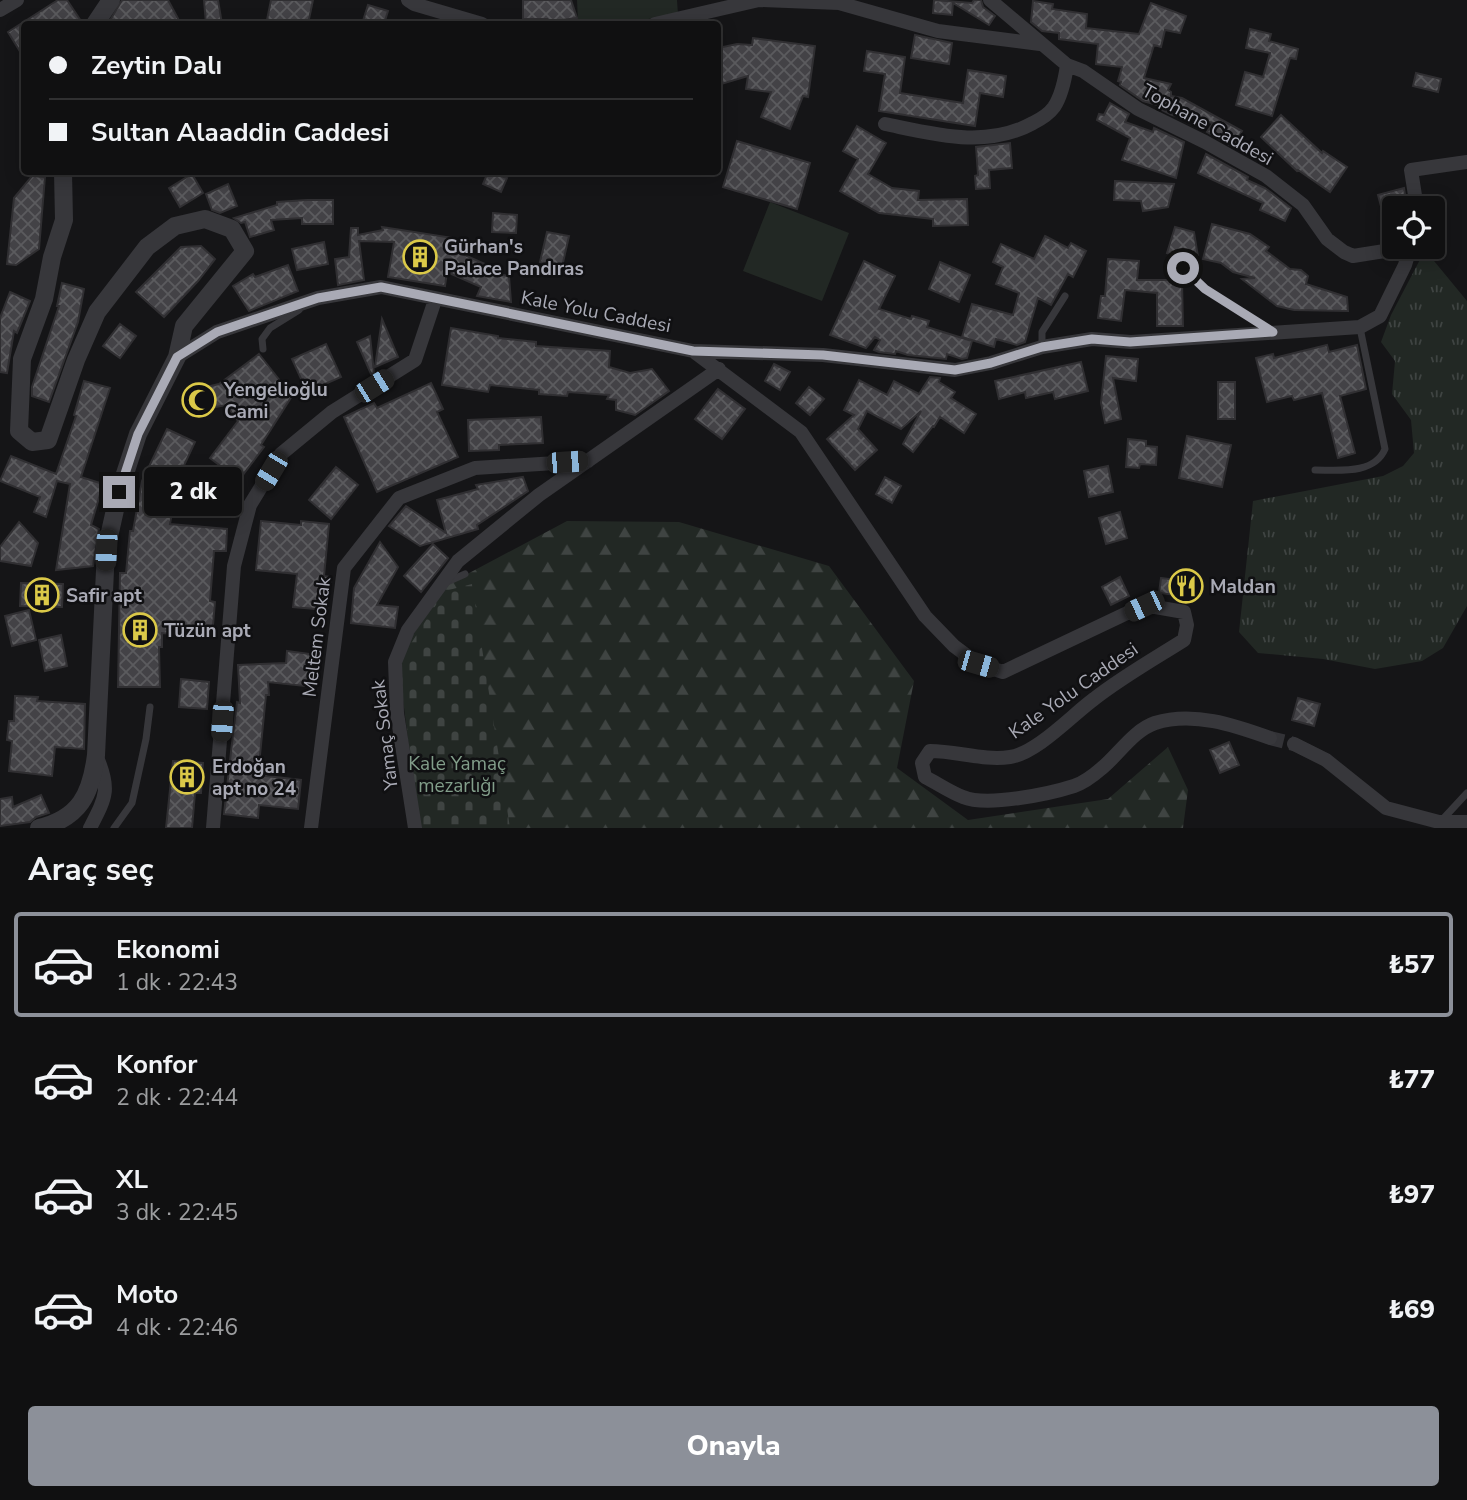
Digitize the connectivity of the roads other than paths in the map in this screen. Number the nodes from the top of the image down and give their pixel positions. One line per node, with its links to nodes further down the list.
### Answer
1 (17, 0): 5 (street)
2 (111, 0): 6 (street)
3 (408, 0): 7 (street)
4 (990, 0): 9 (street, Tophane Caddesi)
5 (0, 10)
6 (97, 21)
7 (472, 21)
8 (669, 21): 9 (street)
9 (1041, 44): 10 (street, Tophane Caddesi)
10 (1068, 65): 11 (street); 15 (street, Tophane Caddesi)
11 (885, 124)
12 (1467, 162): 14 (street)
13 (64, 175): 26 (street)
14 (1415, 196)
15 (1382, 252)
16 (1407, 259): 21 (street)
17 (1183, 268): 22 (lane)
18 (1065, 296): 23 (lane)
19 (318, 298): 20 (street, Kale Yolu Caddesi); 24 (lane); 26 (street, Kale Yolu Caddesi)
20 (435, 300): 25 (street, Kale Yolu Caddesi); 42 (street)
21 (1360, 327): 22 (street); 29 (lane)
22 (1273, 332): 23 (street)
23 (1042, 347): 25 (street)
24 (263, 349)
25 (693, 351): 27 (street, Kale Yolu Caddesi)
26 (177, 357): 35 (street)
27 (719, 369): 28 (street, Yamaç Sokak); 33 (street, Kale Yolu Caddesi)
28 (590, 460): 31 (street, Yamaç Sokak); 43 (street, Meltem Sokak)
29 (1315, 470)
30 (466, 573): 31 (lane)
31 (440, 585): 44 (street, Yamaç Sokak)
32 (150, 707): 41 (lane)
33 (1270, 738)
34 (1294, 744): 37 (street)
35 (96, 755): 39 (street); 40 (street)
36 (1467, 793): 37 (lane)
37 (1439, 822): 38 (street)
38 (1467, 822)
39 (39, 828)
40 (90, 828)
41 (114, 828)
42 (213, 828)
43 (312, 828)
44 (415, 828)

